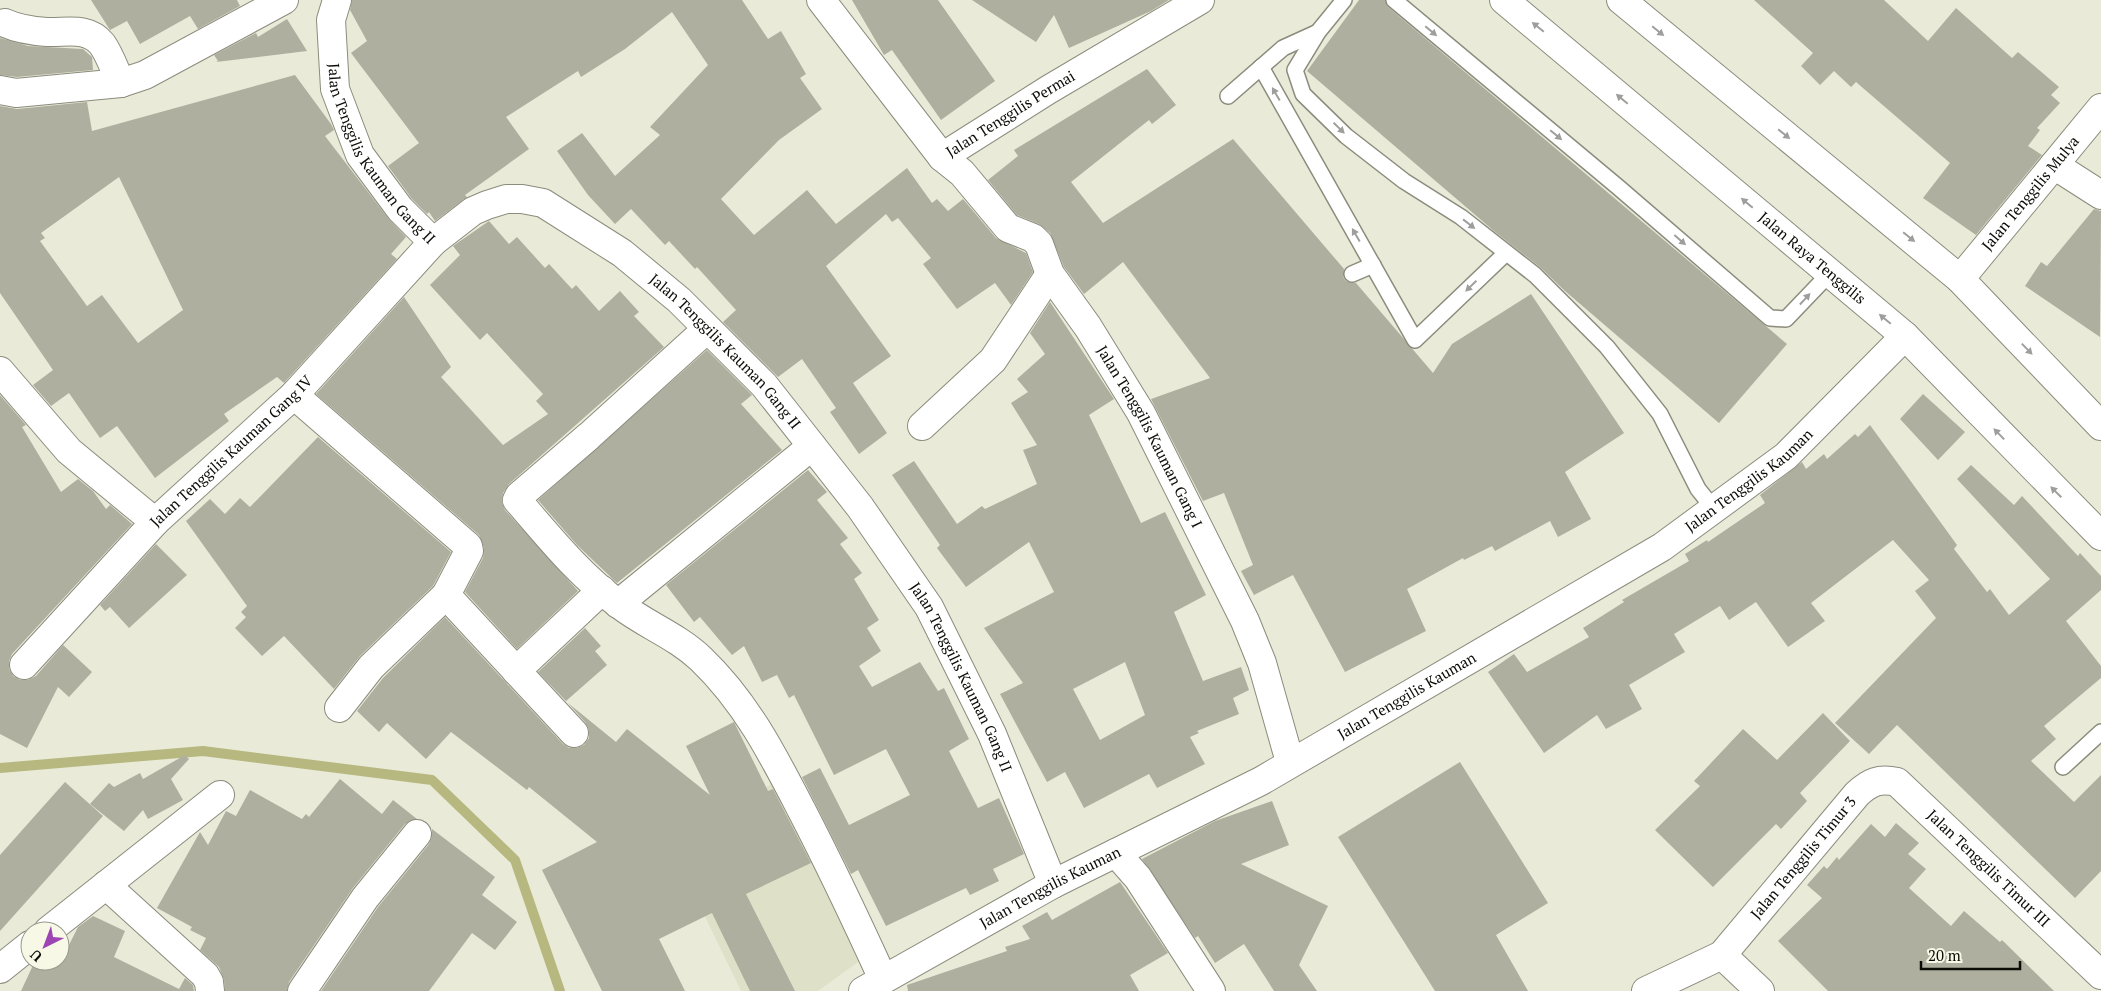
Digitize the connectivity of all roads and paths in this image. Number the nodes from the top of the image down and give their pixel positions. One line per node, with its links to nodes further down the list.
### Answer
1 (284, 0): 12 (street)
2 (337, 0): 19 (street, Jalan Tenggilis Kauman Gang II)
3 (820, 0): 16 (street, Jalan Tenggilis Permai)
4 (1200, 0): 16 (street, Jalan Tenggilis Permai)
5 (1344, 0): 10 (lane)
6 (1394, 0): 22 (lane, one-way to 22)
7 (1621, 0): 25 (street, one-way to 25)
8 (1508, 3): 22 (street, Jalan Raya Tenggilis, one-way to 8)
9 (5, 23): 12 (street)
10 (1318, 32): 11 (lane); 20 (lane, one-way to 20)
11 (1261, 67): 14 (lane); 21 (lane, one-way to 11)
12 (121, 83): 13 (street)
13 (0, 90)
14 (1228, 96)
15 (2101, 108): 17 (street, Jalan Tenggilis Mulya)
16 (942, 157): 23 (street, Jalan Tenggilis Kauman Gang I)
17 (2054, 164): 18 (street); 25 (street, Jalan Tenggilis Mulya)
18 (2101, 195)
19 (433, 242): 26 (street, Jalan Tenggilis Kauman Gang II); 29 (street, Jalan Tenggilis Kauman Gang IV)
20 (1506, 253): 21 (lane, one-way to 21); 33 (lane)
21 (1373, 264): 24 (lane)
22 (1830, 273): 27 (street, Jalan Raya Tenggilis, one-way to 22)
23 (1050, 274): 31 (street); 43 (street, Jalan Tenggilis Kauman Gang I)
24 (1352, 274)
25 (1960, 279): 30 (street, one-way to 30)
26 (707, 329): 32 (street, Jalan Tenggilis Kauman Gang II); 37 (street)
27 (1905, 336): 33 (street, Jalan Tenggilis Kauman); 35 (street, Jalan Raya Tenggilis, one-way to 27)
28 (0, 371): 34 (street, Jalan Tenggilis Kauman Gang IV)
29 (294, 395): 34 (street, Jalan Tenggilis Kauman Gang IV); 36 (street)
30 (2093, 419)
31 (922, 426)
32 (812, 446): 37 (street); 49 (street, Jalan Tenggilis Kauman Gang II)
33 (1714, 509): 43 (street, Jalan Tenggilis Kauman)
34 (155, 522): 38 (street)
35 (2101, 536)
36 (446, 595): 39 (street); 40 (street)
37 (610, 597): 39 (street); 56 (street)
38 (24, 665)
39 (516, 671): 42 (street)
40 (339, 708)
41 (2101, 732): 44 (lane)
42 (574, 733)
43 (1290, 762): 48 (street, Jalan Tenggilis Kauman)
44 (2063, 767)
45 (1897, 782): 53 (street, Jalan Tenggilis Timur 3); 55 (street, Jalan Tenggilis Timur III)
46 (220, 795): 50 (street)
47 (417, 834): 58 (street)
48 (1116, 854): 49 (street, Jalan Tenggilis Kauman); 59 (street)
49 (1054, 884): 56 (street, Jalan Tenggilis Kauman)
50 (106, 885): 51 (street); 57 (street)
51 (61, 921)
52 (20, 953): 54 (street)
53 (1722, 955): 60 (street); 61 (street)
54 (0, 969)
55 (2101, 976)
56 (883, 984)
57 (210, 991)
58 (302, 991)
59 (1211, 991)
60 (1646, 991)
61 (1760, 991)

